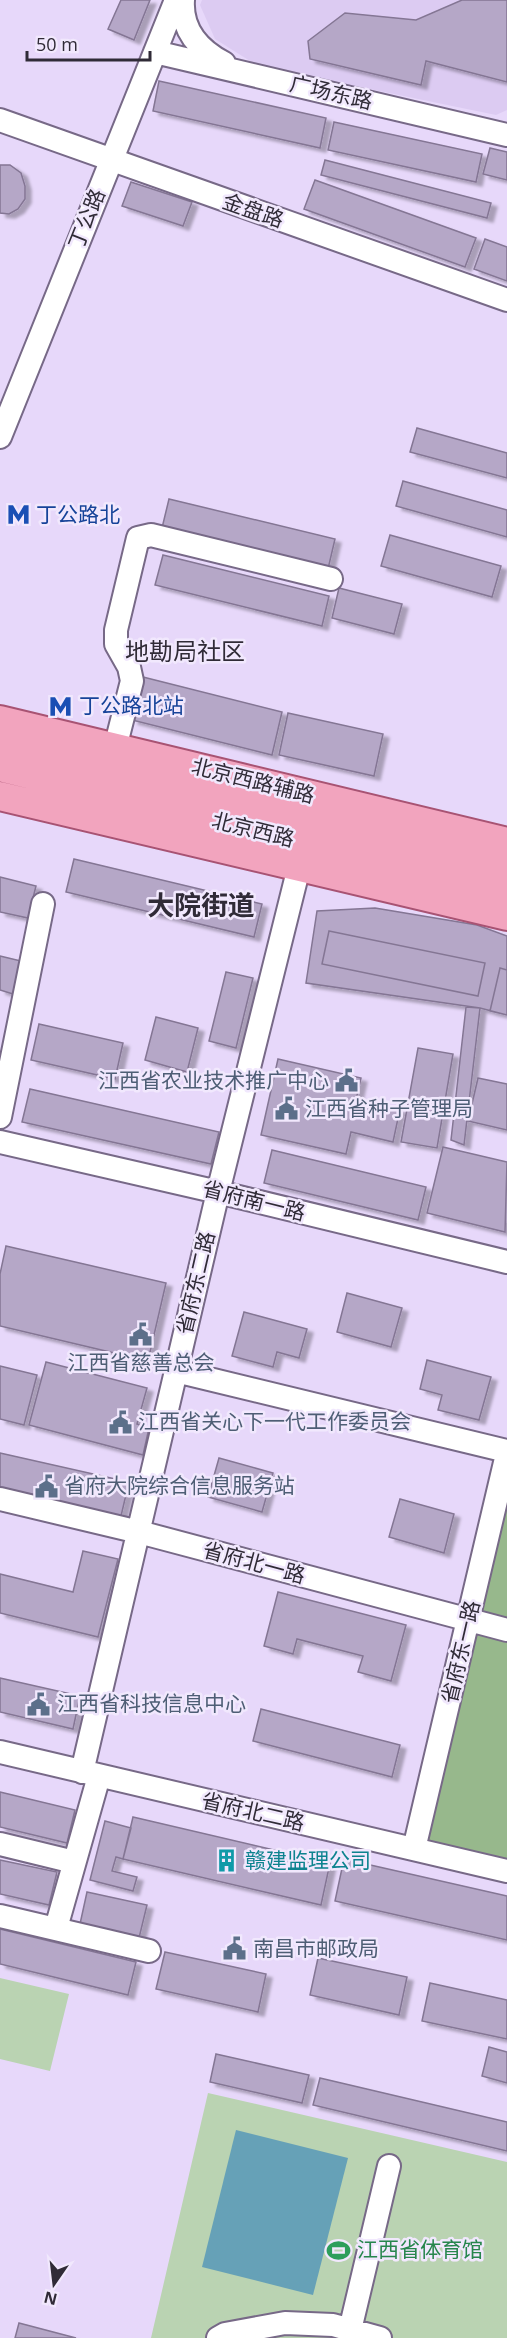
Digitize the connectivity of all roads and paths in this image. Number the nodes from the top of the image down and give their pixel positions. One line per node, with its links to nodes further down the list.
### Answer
1 (176, 0): 3 (street, 丁公路)
2 (183, 0): 4 (street)
3 (155, 52): 4 (street, 广场东路); 7 (street, 丁公路)
4 (259, 76): 6 (street, 广场东路)
5 (0, 120): 7 (street, 金盘路)
6 (507, 135)
7 (111, 161): 8 (street, 金盘路); 9 (street, 丁公路)
8 (507, 300)
9 (0, 437)
10 (331, 579): 13 (street)
11 (0, 720): 13 (main road, 北京西路辅路)
12 (0, 746): 16 (main road, 北京西路)
13 (115, 748): 16 (main road, 北京西路辅路)
14 (0, 767): 16 (main road, 北京西路)
15 (0, 796): 16 (main road, 北京西路辅路)
16 (308, 832): 17 (main road, 北京西路辅路); 18 (main road, 北京西路); 19 (main road, 北京西路); 21 (main road, 北京西路辅路); 24 (street, 省府东二路)
17 (507, 842)
18 (507, 870)
19 (507, 891)
20 (43, 904): 22 (street)
21 (507, 916)
22 (0, 1117)
23 (0, 1142): 24 (street, 省府南一路)
24 (218, 1192): 25 (street, 省府南一路); 26 (street, 省府东二路)
25 (507, 1262)
26 (176, 1371): 27 (street); 29 (street, 省府东二路)
27 (507, 1452): 30 (street, 省府东一路)
28 (0, 1499): 29 (street, 省府北一路)
29 (139, 1532): 30 (street, 省府北一路); 33 (street, 省府东二路)
30 (468, 1620): 31 (street, 省府北一路); 35 (street, 省府东一路)
31 (507, 1630)
32 (0, 1752): 33 (street, 省府北二路)
33 (90, 1774): 35 (street, 省府北二路); 36 (street, 省府东二路)
34 (0, 1844): 36 (street)
35 (414, 1849): 37 (street, 省府北二路)
36 (75, 1862): 39 (street, 省府东二路)
37 (507, 1871)
38 (0, 1916): 40 (street)
39 (58, 1921)
40 (149, 1951)
41 (389, 2166): 42 (street)
42 (350, 2330): 43 (street); 44 (street)
43 (218, 2338)
44 (380, 2338)

